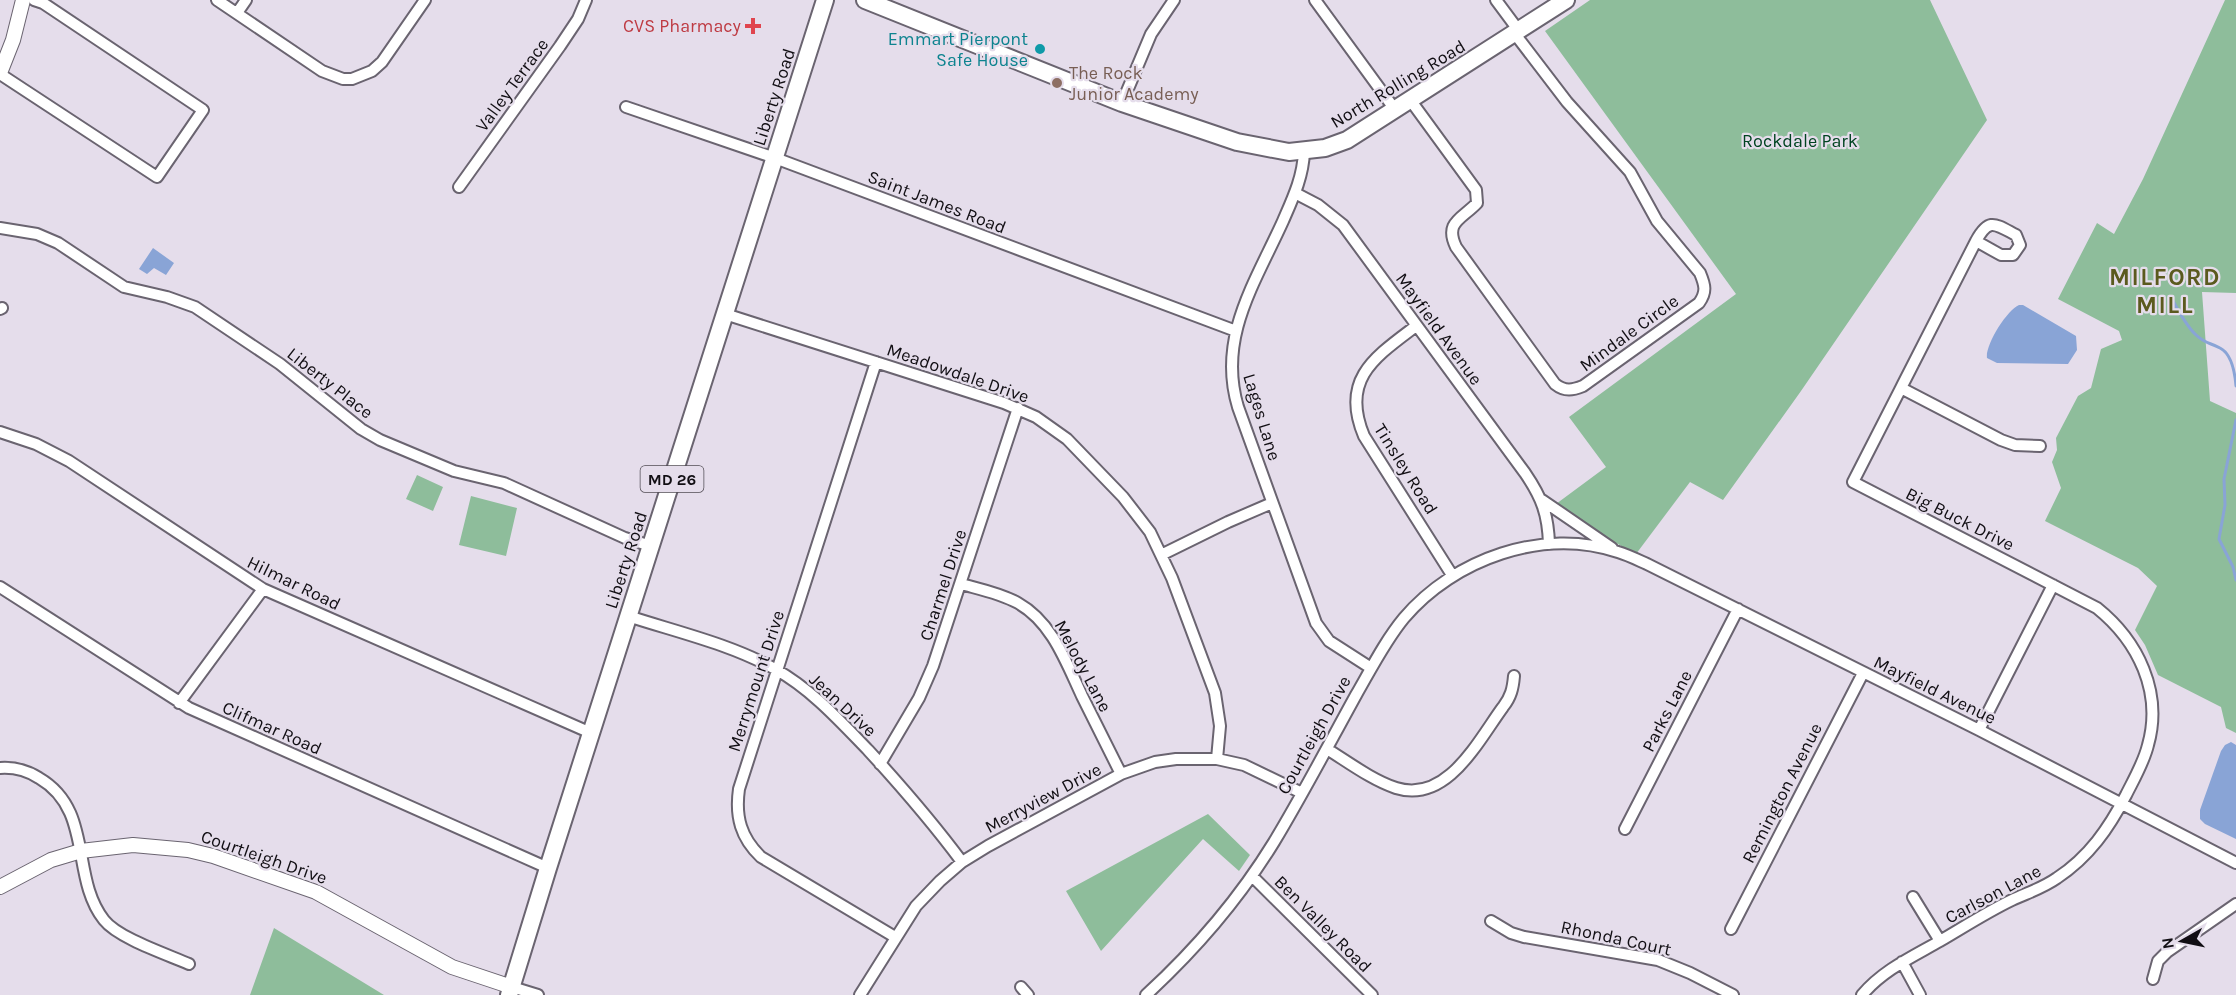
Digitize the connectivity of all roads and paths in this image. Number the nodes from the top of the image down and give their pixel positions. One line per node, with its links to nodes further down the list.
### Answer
1 (23, 0): 15 (street)
2 (34, 0): 15 (street)
3 (217, 0): 13 (street)
4 (246, 0): 13 (street)
5 (425, 0): 13 (street)
6 (586, 0): 22 (street, Valley Terrace)
7 (825, 0): 21 (main road, Liberty Road / MD 26)
8 (865, 0): 17 (main road, North Rolling Road)
9 (1174, 0): 17 (street)
10 (1315, 0): 19 (street)
11 (1496, 0): 14 (street)
12 (1566, 0): 14 (main road, North Rolling Road)
13 (237, 13)
14 (1517, 32): 16 (main road, North Rolling Road); 16 (street, Mindale Circle)
15 (0, 74)
16 (1411, 101): 19 (main road, North Rolling Road)
17 (1122, 103): 20 (main road, North Rolling Road)
18 (626, 107): 21 (street, Saint James Road)
19 (1396, 111): 20 (main road, North Rolling Road)
20 (1304, 152): 23 (street, Lages Lane)
21 (775, 158): 26 (main road, Liberty Road / MD 26); 28 (street, Saint James Road)
22 (459, 187)
23 (1295, 193): 27 (street, Mayfield Avenue); 28 (street, Lages Lane)
24 (0, 228): 37 (street, Liberty Place)
25 (1976, 241): 30 (street, Big Buck Drive)
26 (725, 314): 29 (street, Meadowdale Drive); 37 (main road, Liberty Road / MD 26)
27 (1416, 326): 34 (street, Mayfield Avenue); 40 (street, Tinsley Road)
28 (1236, 330): 35 (street, Lages Lane)
29 (876, 362): 31 (street, Meadowdale Drive); 48 (street, Merrymount Drive)
30 (1901, 388): 33 (street); 42 (street, Big Buck Drive)
31 (1018, 408): 39 (street, Meadowdale Drive); 41 (street, Charmel Drive)
32 (0, 432): 44 (street, Hilmar Road)
33 (2040, 446)
34 (1542, 500): 36 (street, Mayfield Avenue); 38 (street, Mayfield Avenue)
35 (1272, 503): 39 (street); 47 (street, Lages Lane)
36 (1549, 544): 38 (street, Mayfield Avenue); 40 (street, Courtleigh Drive)
37 (651, 546): 46 (main road, Liberty Road / MD 26)
38 (1617, 551): 45 (street, Mayfield Avenue)
39 (1163, 554): 55 (street, Meadowdale Drive)
40 (1452, 575): 47 (street, Courtleigh Drive)
41 (961, 584): 56 (street, Charmel Drive); 58 (street, Melody Lane)
42 (2053, 585): 52 (street); 60 (street, Big Buck Drive)
43 (0, 587): 51 (street, Clifmar Road)
44 (263, 589): 51 (street); 53 (street, Hilmar Road)
45 (1738, 609): 49 (street, Mayfield Avenue); 61 (street, Parks Lane)
46 (628, 616): 48 (street, Jean Drive); 53 (main road, Liberty Road / MD 26)
47 (1371, 668): 54 (street, Courtleigh Drive)
48 (777, 670): 56 (street, Jean Drive); 72 (street, Merrymount Drive)
49 (1863, 673): 52 (street, Mayfield Avenue); 71 (street, Remington Avenue)
50 (1514, 676): 54 (street)
51 (179, 703): 65 (street, Clifmar Road)
52 (1979, 730): 60 (street, Mayfield Avenue)
53 (591, 733): 65 (main road, Liberty Road / MD 26)
54 (1326, 749): 59 (street, Courtleigh Drive)
55 (1217, 759): 58 (street, Merryview Drive); 59 (street, Merryview Drive)
56 (880, 764): 63 (street, Jean Drive)
57 (0, 768): 62 (street)
58 (1121, 774): 63 (street, Merryview Drive)
59 (1302, 793): 66 (street, Courtleigh Drive)
60 (2121, 803): 64 (street, Mayfield Avenue); 73 (street, Carlson Lane)
61 (1626, 829)
62 (81, 851): 67 (street, Courtleigh Drive); 75 (street); 77 (street, Courtleigh Drive)
63 (962, 862): 72 (street, Merryview Drive)
64 (2236, 863)
65 (548, 868): 77 (main road, Liberty Road / MD 26)
66 (1252, 876): 80 (street, Courtleigh Drive); 81 (street, Ben Valley Road)
67 (0, 887)
68 (1914, 897): 73 (street)
69 (2236, 904): 76 (street)
70 (1491, 921): 82 (street, Rhonda Court)
71 (1731, 929)
72 (895, 937): 79 (street, Merryview Drive)
73 (1940, 941): 74 (street, Carlson Lane)
74 (1902, 962): 83 (street, Carlson Lane); 84 (street)
75 (189, 964)
76 (2153, 979)
77 (510, 991): 78 (street, Courtleigh Drive)
78 (538, 995)
79 (860, 995)
80 (1146, 995)
81 (1372, 995)
82 (1732, 995)
83 (1862, 995)
84 (1920, 995)

